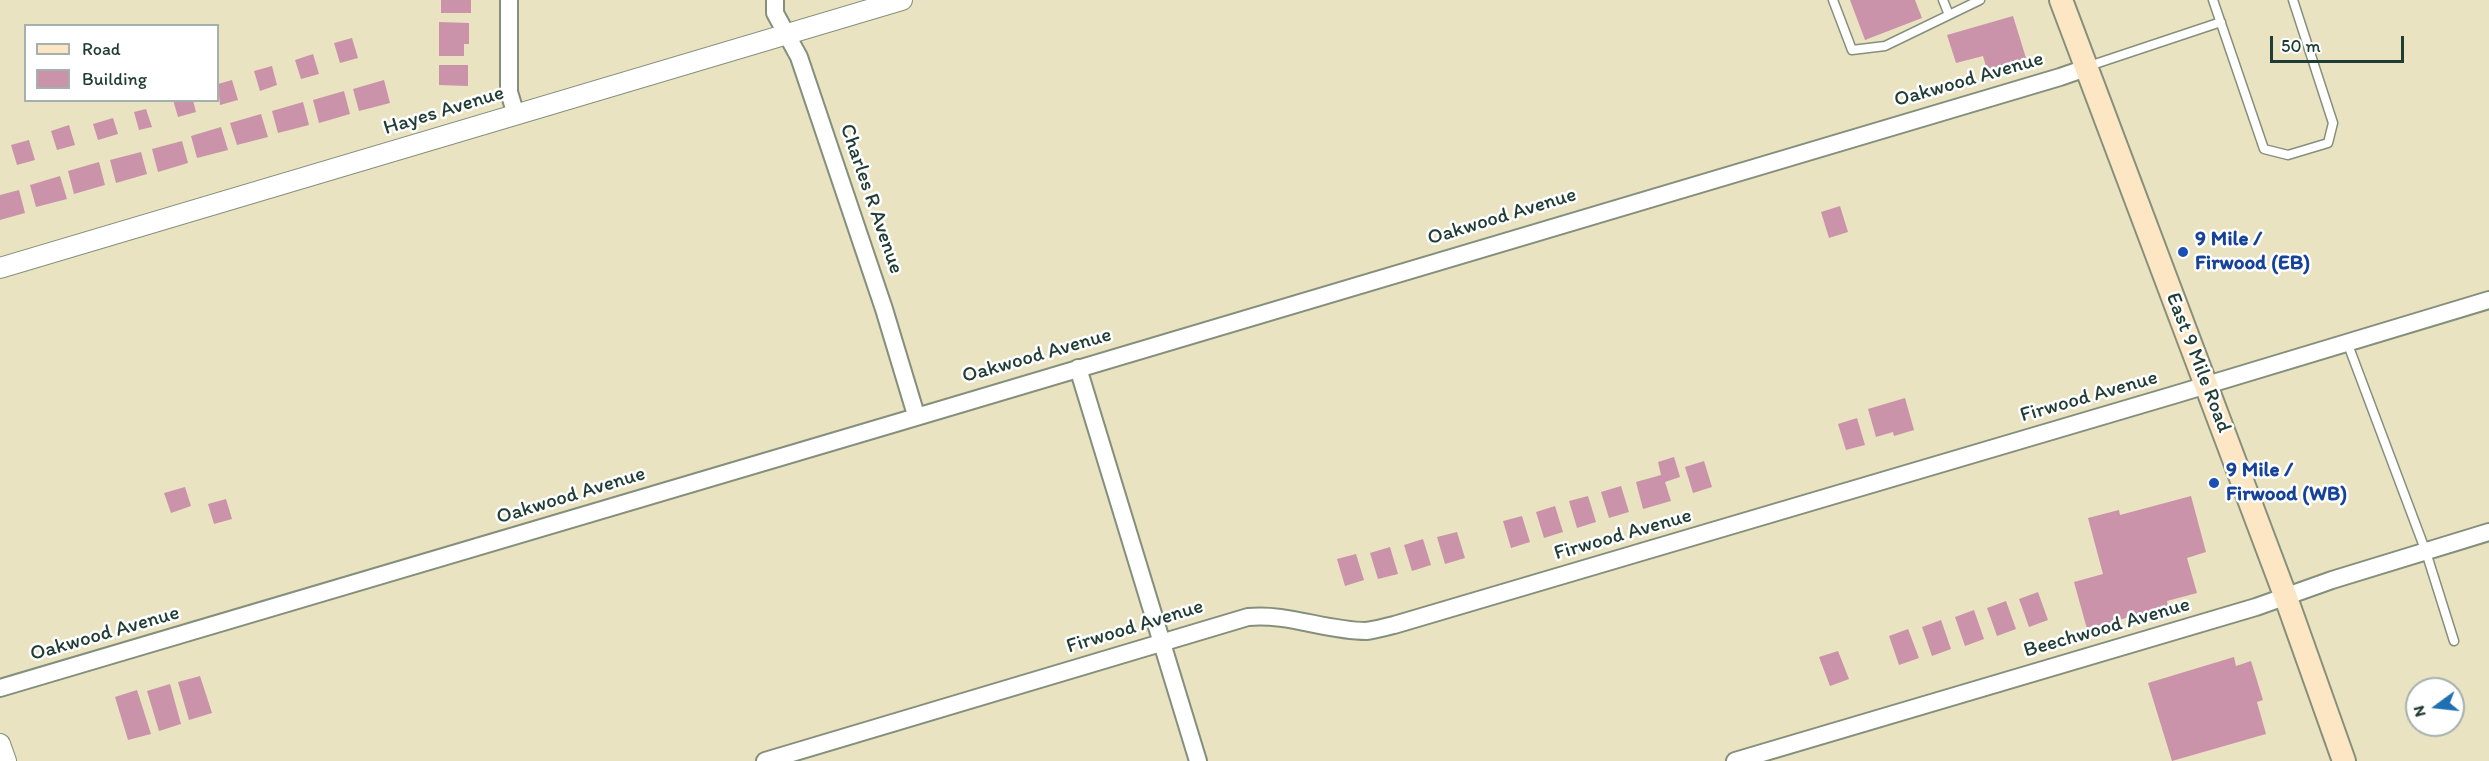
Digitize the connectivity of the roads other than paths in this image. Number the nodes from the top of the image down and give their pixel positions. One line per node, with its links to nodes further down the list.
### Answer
1 (508, 0): 14 (street)
2 (775, 0): 12 (street, Charles R Avenue)
3 (902, 0): 12 (street, Hayes Avenue)
4 (1833, 0): 10 (lane)
5 (1944, 0): 10 (lane)
6 (1980, 0): 10 (lane)
7 (2061, 0): 13 (main road, East 9 Mile Road)
8 (2213, 0): 11 (lane)
9 (2293, 0): 11 (lane)
10 (1949, 15)
11 (2221, 22): 13 (lane)
12 (786, 34): 14 (street, Hayes Avenue); 20 (street, Charles R Avenue)
13 (2086, 68): 18 (street, Oakwood Avenue); 19 (main road, East 9 Mile Road)
14 (516, 115): 15 (street, Hayes Avenue)
15 (0, 268)
16 (2489, 300): 17 (street, Firwood Avenue)
17 (2347, 342): 19 (street, Firwood Avenue); 22 (lane)
18 (1078, 368): 20 (street, Oakwood Avenue); 25 (street)
19 (2206, 385): 23 (main road, East 9 Mile Road); 25 (street, Firwood Avenue)
20 (916, 415): 26 (street, Oakwood Avenue)
21 (2489, 532): 22 (street, Beechwood Avenue)
22 (2426, 552): 23 (street, Beechwood Avenue); 24 (lane)
23 (2285, 595): 31 (street, Beechwood Avenue); 32 (main road, East 9 Mile Road)
24 (2454, 641)
25 (1161, 643): 29 (street, Firwood Avenue); 30 (street)
26 (0, 688)
27 (0, 744): 28 (street)
28 (6, 761)
29 (765, 761)
30 (1198, 761)
31 (1735, 761)
32 (2344, 761)

